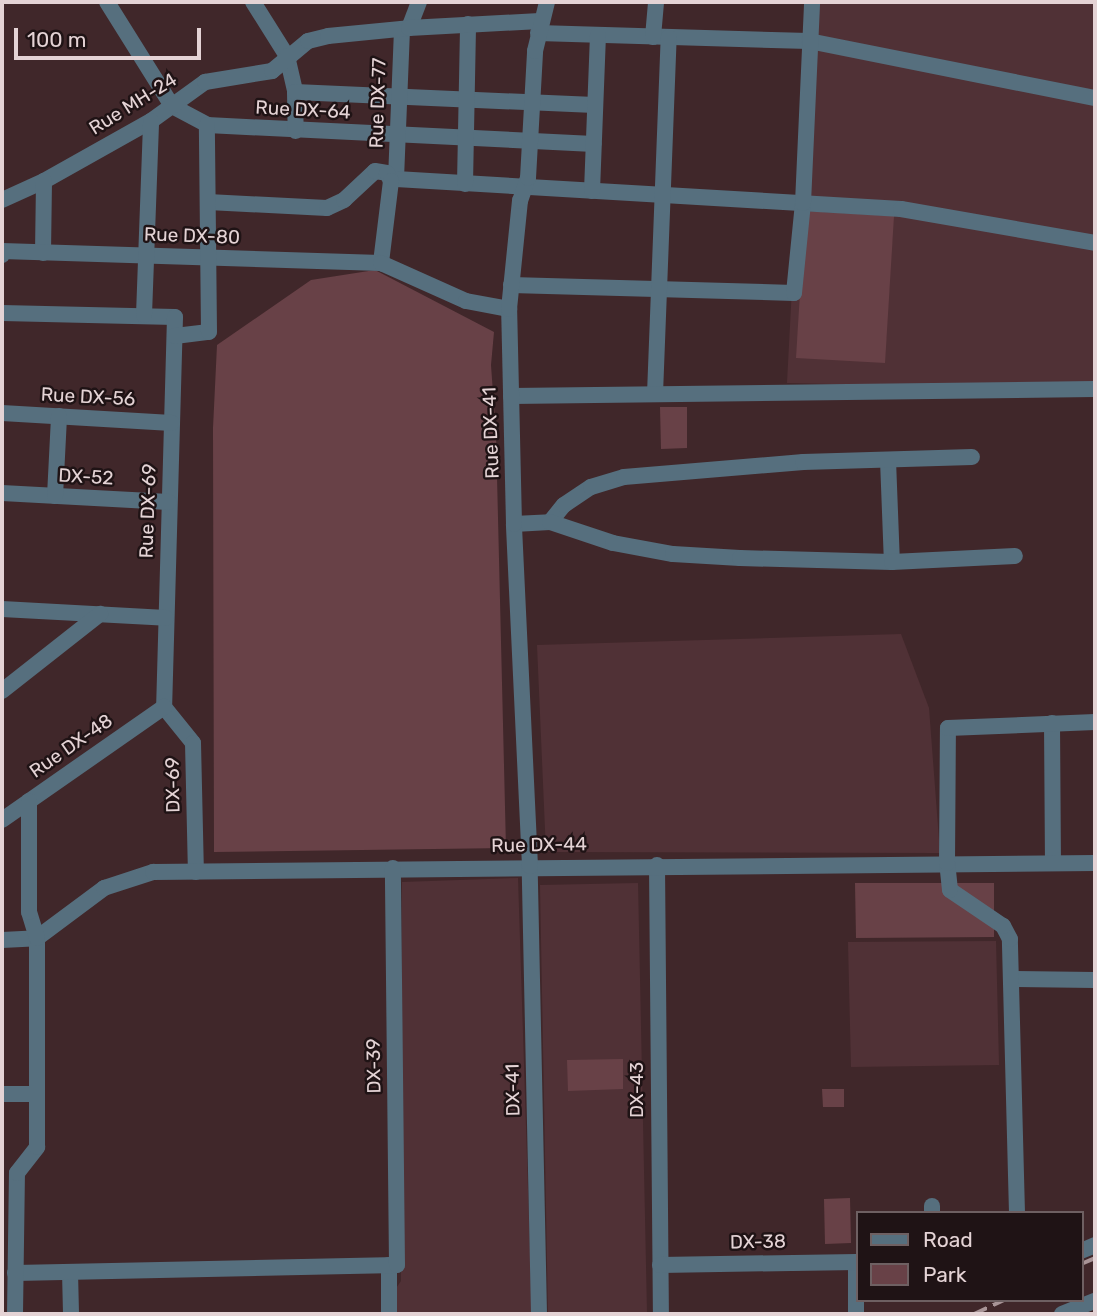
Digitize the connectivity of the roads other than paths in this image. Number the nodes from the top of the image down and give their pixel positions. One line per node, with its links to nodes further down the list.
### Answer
1 (107, 2): 20 (street)
2 (253, 2): 13 (street)
3 (419, 2): 9 (street, Rue DX-77)
4 (547, 2): 8 (street, Rue DX-41)
5 (656, 2): 11 (street)
6 (812, 2): 12 (street)
7 (468, 24): 8 (street, Rue MH-24); 9 (street, Rue MH-24); 17 (street)
8 (539, 27): 10 (street, Rue MH-24); 18 (street, Rue DX-41)
9 (405, 29): 13 (street, Rue MH-24); 15 (street, Rue DX-77)
10 (598, 35): 11 (street, Rue MH-24); 19 (street)
11 (661, 37): 12 (street, Rue MH-24); 33 (street)
12 (809, 41): 16 (street, Rue MH-24); 36 (street)
13 (287, 55): 14 (street); 20 (street, Rue MH-24)
14 (295, 92): 15 (street); 23 (street)
15 (399, 97): 17 (street); 24 (street, Rue DX-77)
16 (1095, 98)
17 (466, 99): 18 (street); 25 (street)
18 (533, 102): 19 (street); 26 (street, Rue DX-41)
19 (595, 105): 27 (street)
20 (172, 106): 21 (street, Rue MH-24); 22 (street)
21 (151, 121): 29 (street, Rue MH-24); 40 (street)
22 (207, 125): 23 (street, Rue DX-64); 35 (street)
23 (296, 131): 24 (street, Rue DX-64)
24 (397, 135): 25 (street, Rue DX-64); 28 (street, Rue DX-77)
25 (466, 138): 26 (street, Rue DX-64); 30 (street)
26 (531, 141): 27 (street, Rue DX-64); 31 (street, Rue DX-41)
27 (594, 144): 32 (street)
28 (393, 180): 30 (street); 35 (street); 42 (street, Rue DX-77)
29 (44, 181): 34 (street, Rue MH-24); 39 (street)
30 (465, 184): 31 (street)
31 (525, 187): 32 (street); 43 (street, Rue DX-41)
32 (592, 191): 33 (street)
33 (664, 195): 36 (street); 44 (street)
34 (2, 200)
35 (208, 202): 41 (street)
36 (803, 203): 37 (street); 44 (street)
37 (1095, 243)
38 (2, 253): 39 (street, Rue DX-80)
39 (43, 253): 40 (street, Rue DX-80)
40 (146, 256): 41 (street, Rue DX-80); 47 (street)
41 (209, 258): 42 (street, Rue DX-80); 48 (street)
42 (381, 263): 45 (street)
43 (511, 285): 44 (street); 45 (street, Rue DX-41)
44 (660, 289): 50 (street)
45 (509, 309): 51 (street, Rue DX-41)
46 (2, 313): 47 (street)
47 (144, 315): 48 (street, Rue DX-69)
48 (175, 336): 54 (street, Rue DX-69)
49 (1095, 389): 50 (street)
50 (655, 394): 51 (street)
51 (511, 396): 61 (street, Rue DX-41)
52 (2, 413): 53 (street, Rue DX-56)
53 (59, 416): 54 (street, Rue DX-56); 58 (street)
54 (172, 423): 59 (street, Rue DX-69)
55 (972, 457): 56 (street)
56 (888, 460): 60 (street); 63 (street)
57 (2, 494): 58 (street, DX-52 / DX-52)
58 (55, 496): 59 (street, DX-52 / DX-52)
59 (169, 502): 66 (street, Rue DX-69)
60 (550, 522): 61 (street); 63 (street)
61 (514, 524): 77 (street, Rue DX-41)
62 (1016, 556): 63 (street)
63 (891, 562)
64 (2, 609): 65 (street)
65 (100, 614): 66 (street); 67 (street)
66 (166, 618): 68 (street, Rue DX-69)
67 (2, 691)
68 (164, 707): 71 (street, Rue DX-48); 79 (street, DX-69)
69 (1095, 722): 70 (street)
70 (1052, 723): 73 (street); 74 (street)
71 (29, 801): 72 (street, Rue DX-48); 80 (street)
72 (2, 820)
73 (947, 863): 74 (street, Rue DX-44); 76 (street, Rue DX-44); 82 (street)
74 (1053, 863): 75 (street, Rue DX-44)
75 (1095, 863)
76 (657, 865): 77 (street, Rue DX-44); 89 (street, DX-43)
77 (530, 866): 78 (street, Rue DX-44); 96 (street, DX-41)
78 (393, 868): 79 (street, Rue DX-44); 88 (street, DX-39)
79 (196, 872): 80 (street, Rue DX-44)
80 (37, 938): 81 (street); 85 (street)
81 (2, 940)
82 (1012, 979): 83 (street); 86 (street)
83 (1095, 981)
84 (2, 1094): 85 (street)
85 (37, 1094): 91 (street)
86 (1017, 1211)
87 (856, 1262): 89 (street, DX-38)
88 (393, 1265): 90 (street); 95 (street, DX-39)
89 (660, 1265): 97 (street, DX-43)
90 (70, 1272): 91 (street); 94 (street)
91 (15, 1273): 93 (street)
92 (1088, 1305): 98 (street)
93 (15, 1314)
94 (71, 1314)
95 (389, 1314)
96 (539, 1314)
97 (661, 1314)
98 (1062, 1314)

